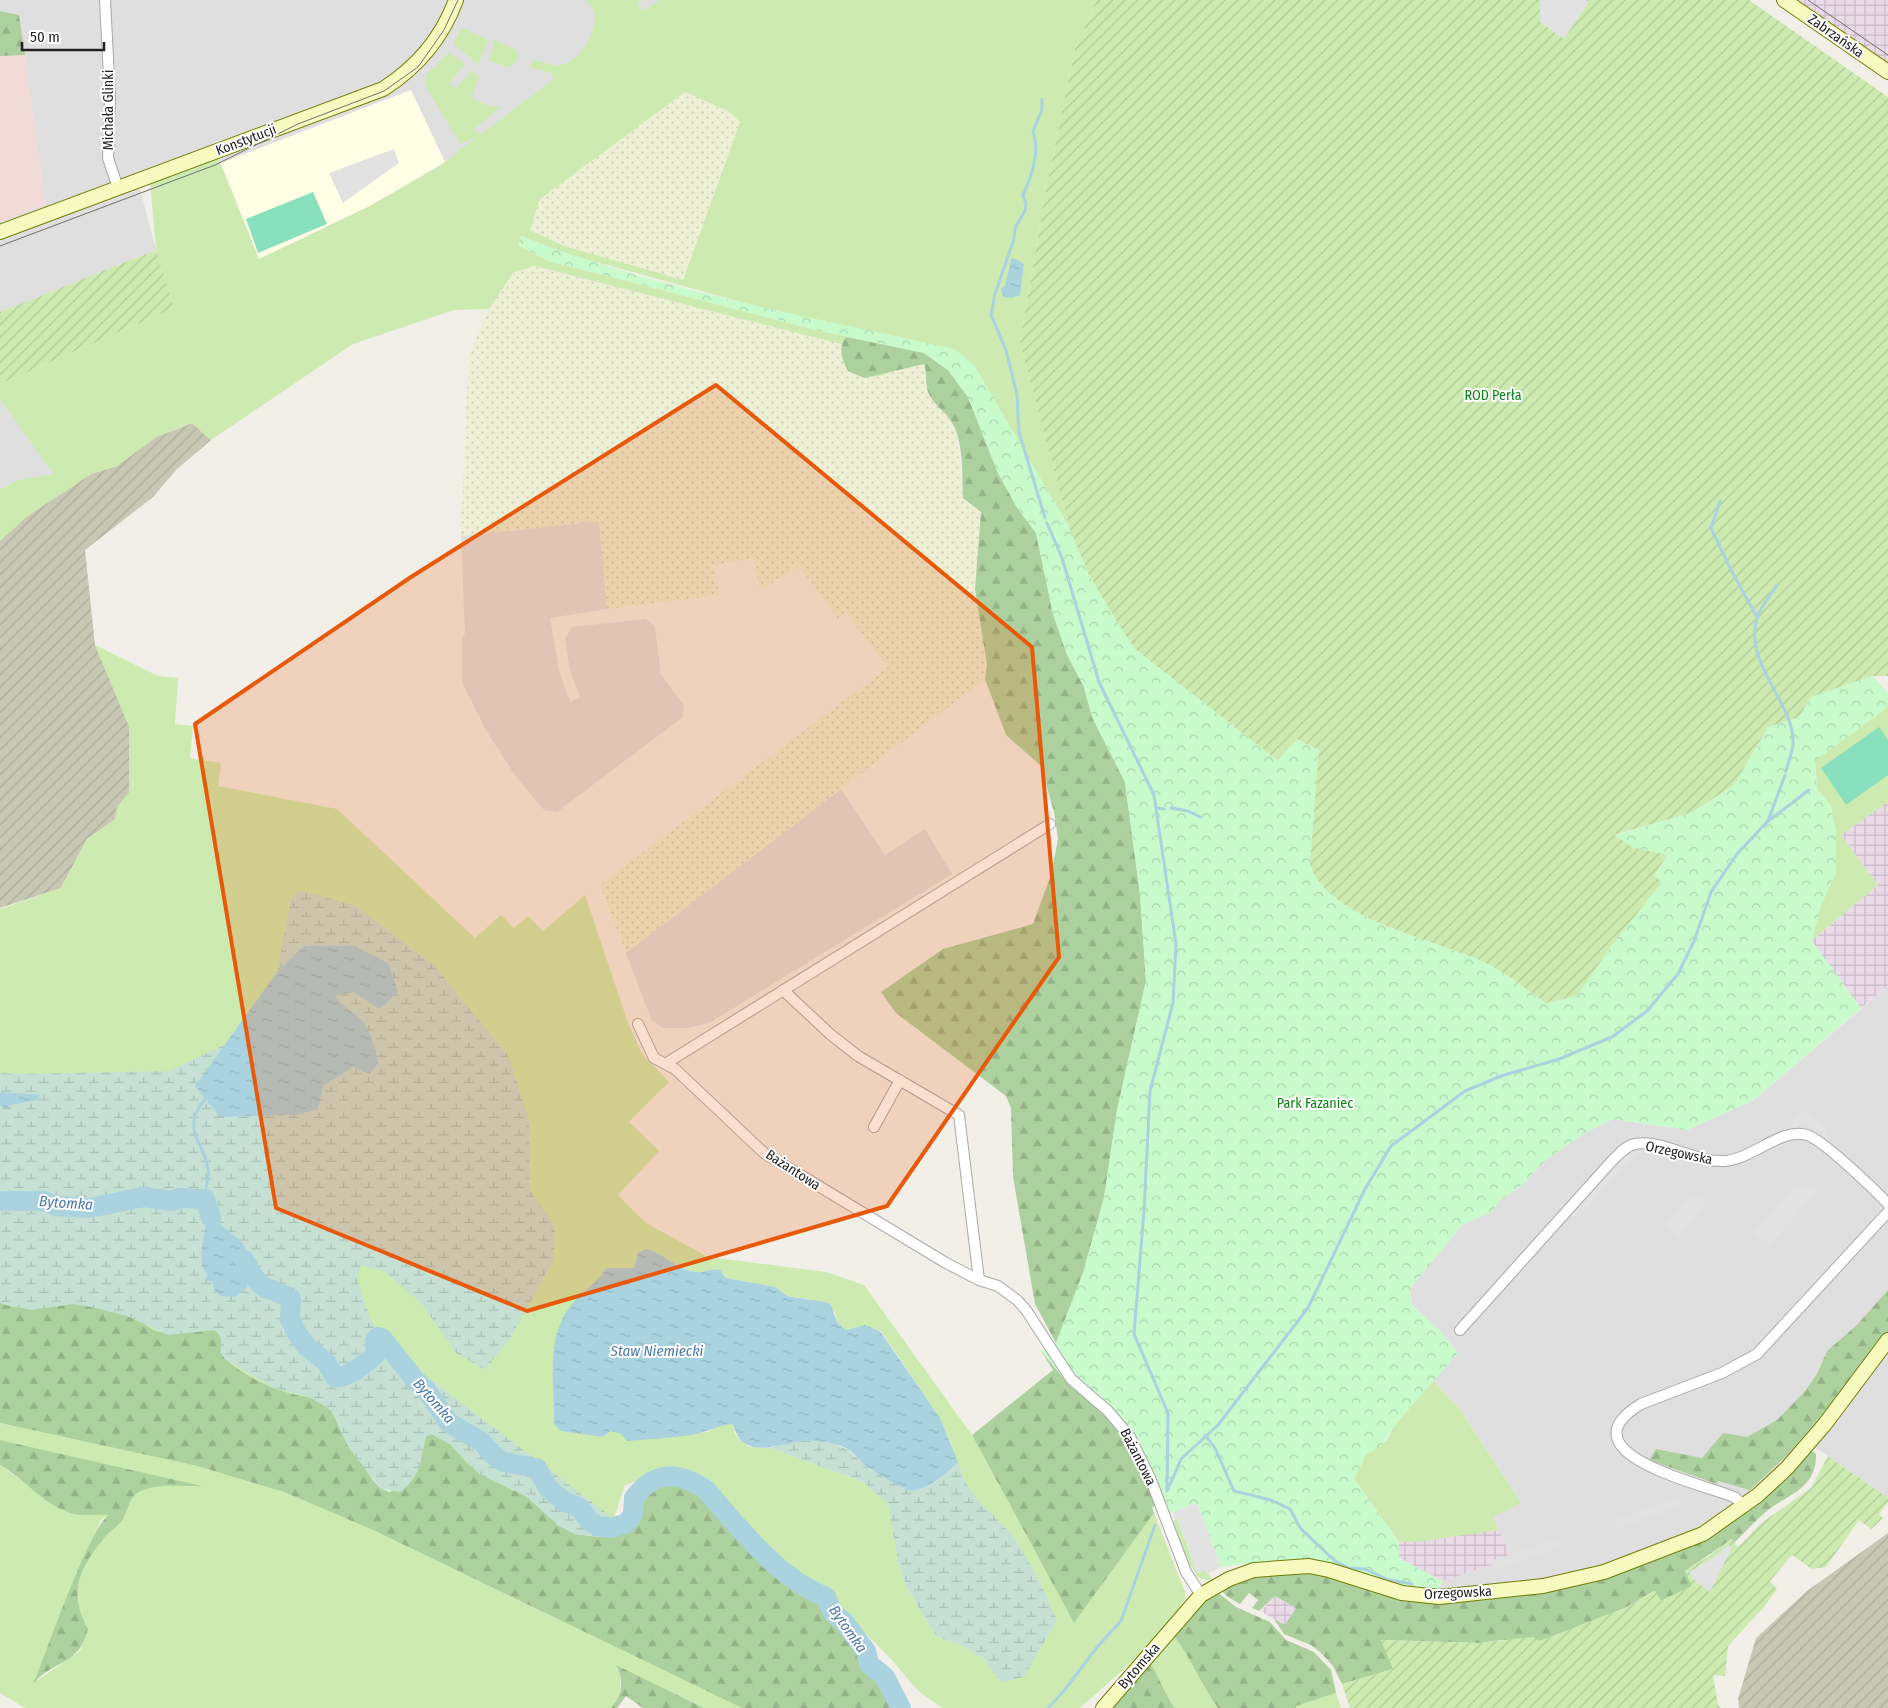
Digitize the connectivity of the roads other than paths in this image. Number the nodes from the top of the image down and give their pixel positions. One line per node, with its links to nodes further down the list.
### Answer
1 (105, 0): 5 (street, Michała Glinki)
2 (456, 0): 5 (street, Konstytucji)
3 (1784, 0): 4 (street, Zabrzańska)
4 (1888, 72)
5 (118, 188): 6 (street, Konstytucji)
6 (0, 232)
7 (1050, 824): 8 (street)
8 (783, 990): 10 (street); 11 (street)
9 (638, 1024): 10 (street, Bażantowa)
10 (665, 1064): 15 (street, Bażantowa)
11 (900, 1080): 12 (street); 15 (street)
12 (874, 1127)
13 (1888, 1204): 16 (street, Orzegowska)
14 (1888, 1212): 18 (street)
15 (979, 1280): 19 (street, Bażantowa)
16 (1460, 1330)
17 (1888, 1340): 18 (street, Orzegowska)
18 (1744, 1505): 19 (street, Orzegowska)
19 (1202, 1596): 20 (street, Orzegowska)
20 (1176, 1623): 21 (street, Bytomska)
21 (1103, 1708)

